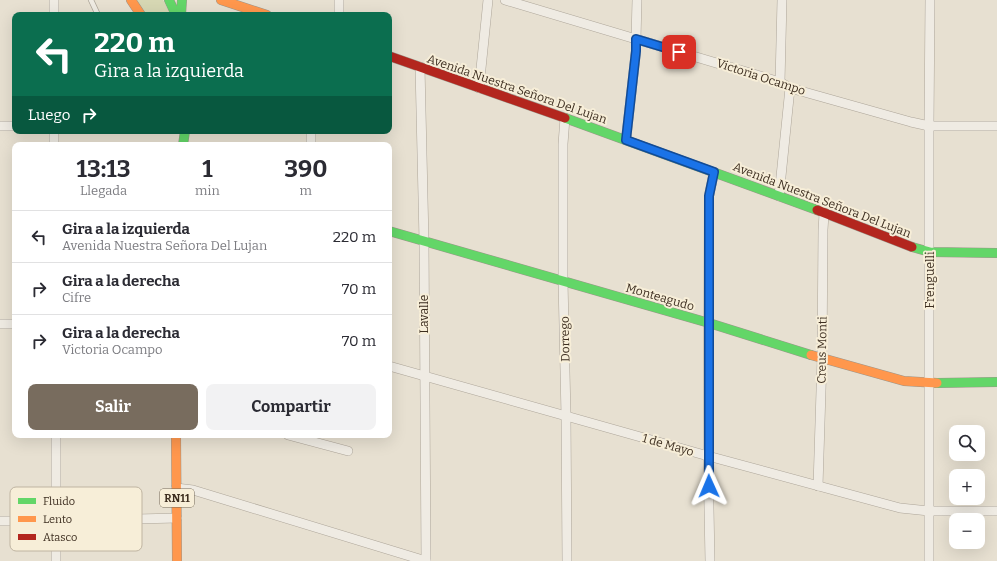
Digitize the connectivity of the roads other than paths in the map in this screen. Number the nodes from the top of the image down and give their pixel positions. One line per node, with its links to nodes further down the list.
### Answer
1 (54, 0): 13 (street)
2 (91, 0): 14 (lane)
3 (131, 0): 15 (street)
4 (169, 0): 16 (street)
5 (182, 0): 17 (street)
6 (221, 0): 18 (street)
7 (339, 0): 19 (street)
8 (488, 0): 24 (street)
9 (505, 0): 20 (street, Victoria Ocampo)
10 (637, 0): 20 (street)
11 (782, 0): 23 (street)
12 (930, 0): 29 (street, Frenguelli)
13 (54, 12)
14 (97, 12)
15 (139, 12)
16 (175, 12)
17 (181, 12)
18 (258, 12)
19 (339, 12)
20 (636, 39): 23 (street, Victoria Ocampo); 31 (street)
21 (392, 57): 22 (street, Avenida Nuestra Señora Del Lujan)
22 (420, 67): 24 (street, Avenida Nuestra Señora Del Lujan); 36 (street, Lavalle)
23 (780, 82): 25 (street, Victoria Ocampo)
24 (479, 88): 26 (street, Avenida Nuestra Señora Del Lujan)
25 (790, 88): 29 (street, Victoria Ocampo); 33 (street)
26 (565, 118): 31 (street, Avenida Nuestra Señora Del Lujan); 39 (street, Dorrego)
27 (0, 126): 28 (street)
28 (12, 126)
29 (929, 126): 30 (street, Victoria Ocampo); 37 (street, Frenguelli)
30 (997, 126)
31 (626, 140): 32 (street, Avenida Nuestra Señora Del Lujan)
32 (714, 172): 33 (street, Avenida Nuestra Señora Del Lujan); 40 (street)
33 (779, 196): 34 (street, Avenida Nuestra Señora Del Lujan)
34 (824, 214): 37 (street, Avenida Nuestra Señora Del Lujan); 43 (street, Creus Monti)
35 (392, 232): 36 (street, Monteagudo)
36 (424, 241): 39 (street, Monteagudo); 45 (street, Lavalle)
37 (930, 252): 38 (street, Avenida Nuestra Señora Del Lujan); 47 (street, Frenguelli)
38 (997, 253)
39 (563, 281): 40 (street, Monteagudo); 48 (street, Dorrego)
40 (709, 323): 43 (street, Monteagudo); 53 (street)
41 (0, 324): 42 (street)
42 (12, 324)
43 (822, 359): 47 (street, Monteagudo); 54 (street, Creus Monti)
44 (392, 367): 45 (street, 1 de Mayo)
45 (424, 376): 48 (street, 1 de Mayo); 62 (street, Lavalle)
46 (997, 382): 47 (street, Monteagudo)
47 (929, 383): 57 (street, Frenguelli)
48 (566, 416): 53 (street, 1 de Mayo); 63 (street, Dorrego)
49 (56, 438): 55 (street)
50 (176, 438): 56 (street, RN11)
51 (299, 438): 52 (street)
52 (348, 451)
53 (708, 456): 54 (street, 1 de Mayo); 64 (street)
54 (818, 486): 57 (street, 1 de Mayo)
55 (56, 487)
56 (176, 488): 59 (street, RN11); 62 (street)
57 (929, 511): 58 (street, 1 de Mayo); 65 (street, Frenguelli)
58 (997, 511)
59 (177, 518): 60 (street); 61 (street, RN11)
60 (142, 519)
61 (177, 561)
62 (426, 561)
63 (567, 561)
64 (710, 561)
65 (929, 561)

